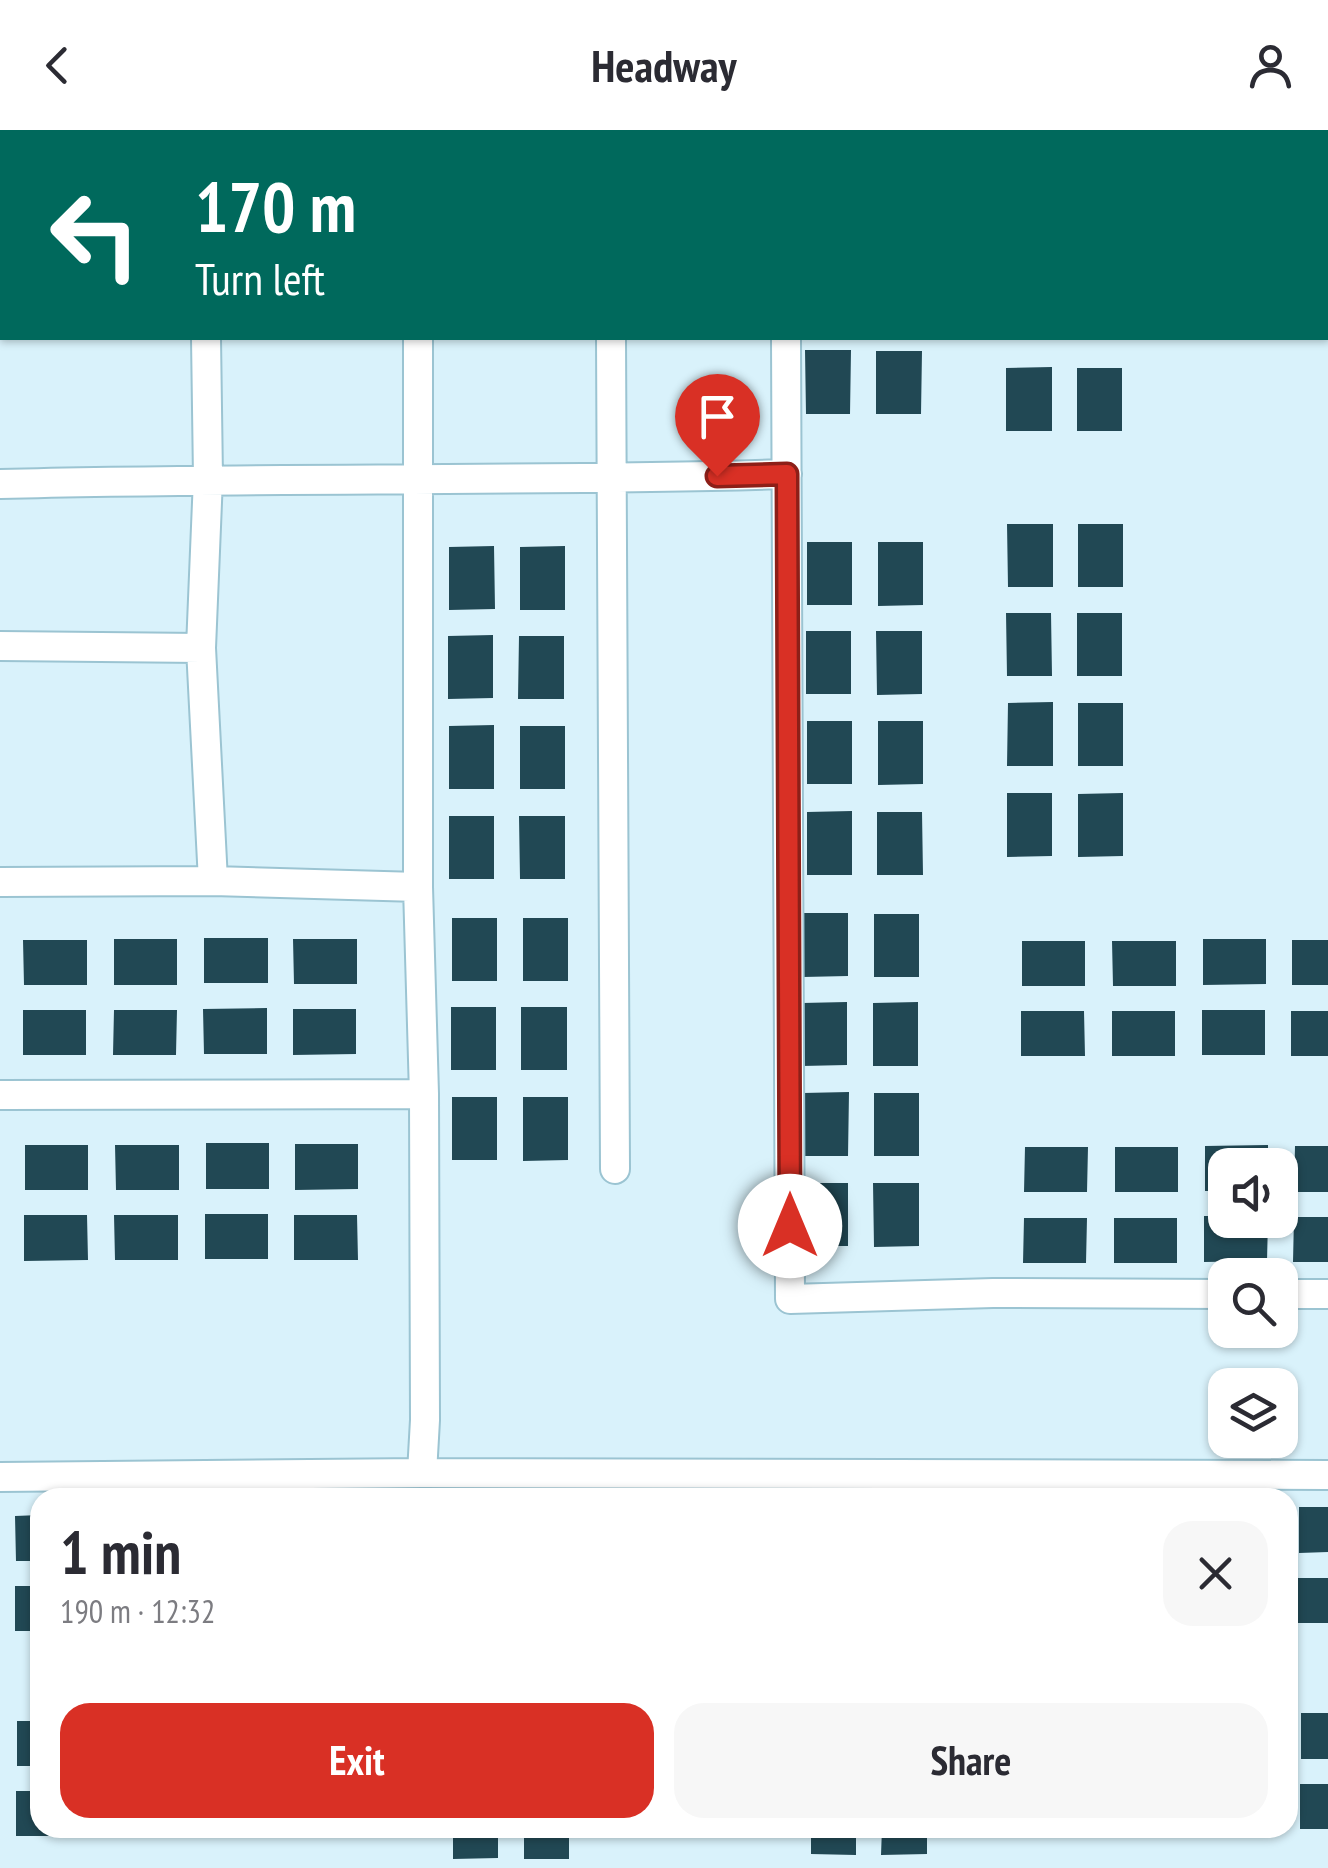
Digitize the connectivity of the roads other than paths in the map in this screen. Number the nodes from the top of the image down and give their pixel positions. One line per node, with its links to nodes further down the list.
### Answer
1 (206, 340): 6 (street)
2 (418, 340): 7 (street)
3 (611, 340): 8 (street)
4 (786, 340): 5 (street)
5 (787, 474): 8 (street); 18 (street)
6 (208, 478): 7 (street); 9 (street); 11 (street)
7 (419, 479): 8 (street); 14 (street)
8 (611, 480): 17 (street)
9 (0, 484)
10 (0, 646): 11 (street)
11 (201, 648): 12 (street)
12 (213, 881): 13 (street); 14 (street)
13 (0, 882)
14 (418, 887): 15 (street)
15 (424, 1094): 16 (street); 21 (street)
16 (0, 1095)
17 (615, 1169)
18 (1208, 1294)
19 (1298, 1294): 20 (street)
20 (1328, 1294)
21 (422, 1473): 22 (street); 23 (street)
22 (1328, 1475)
23 (0, 1477)

